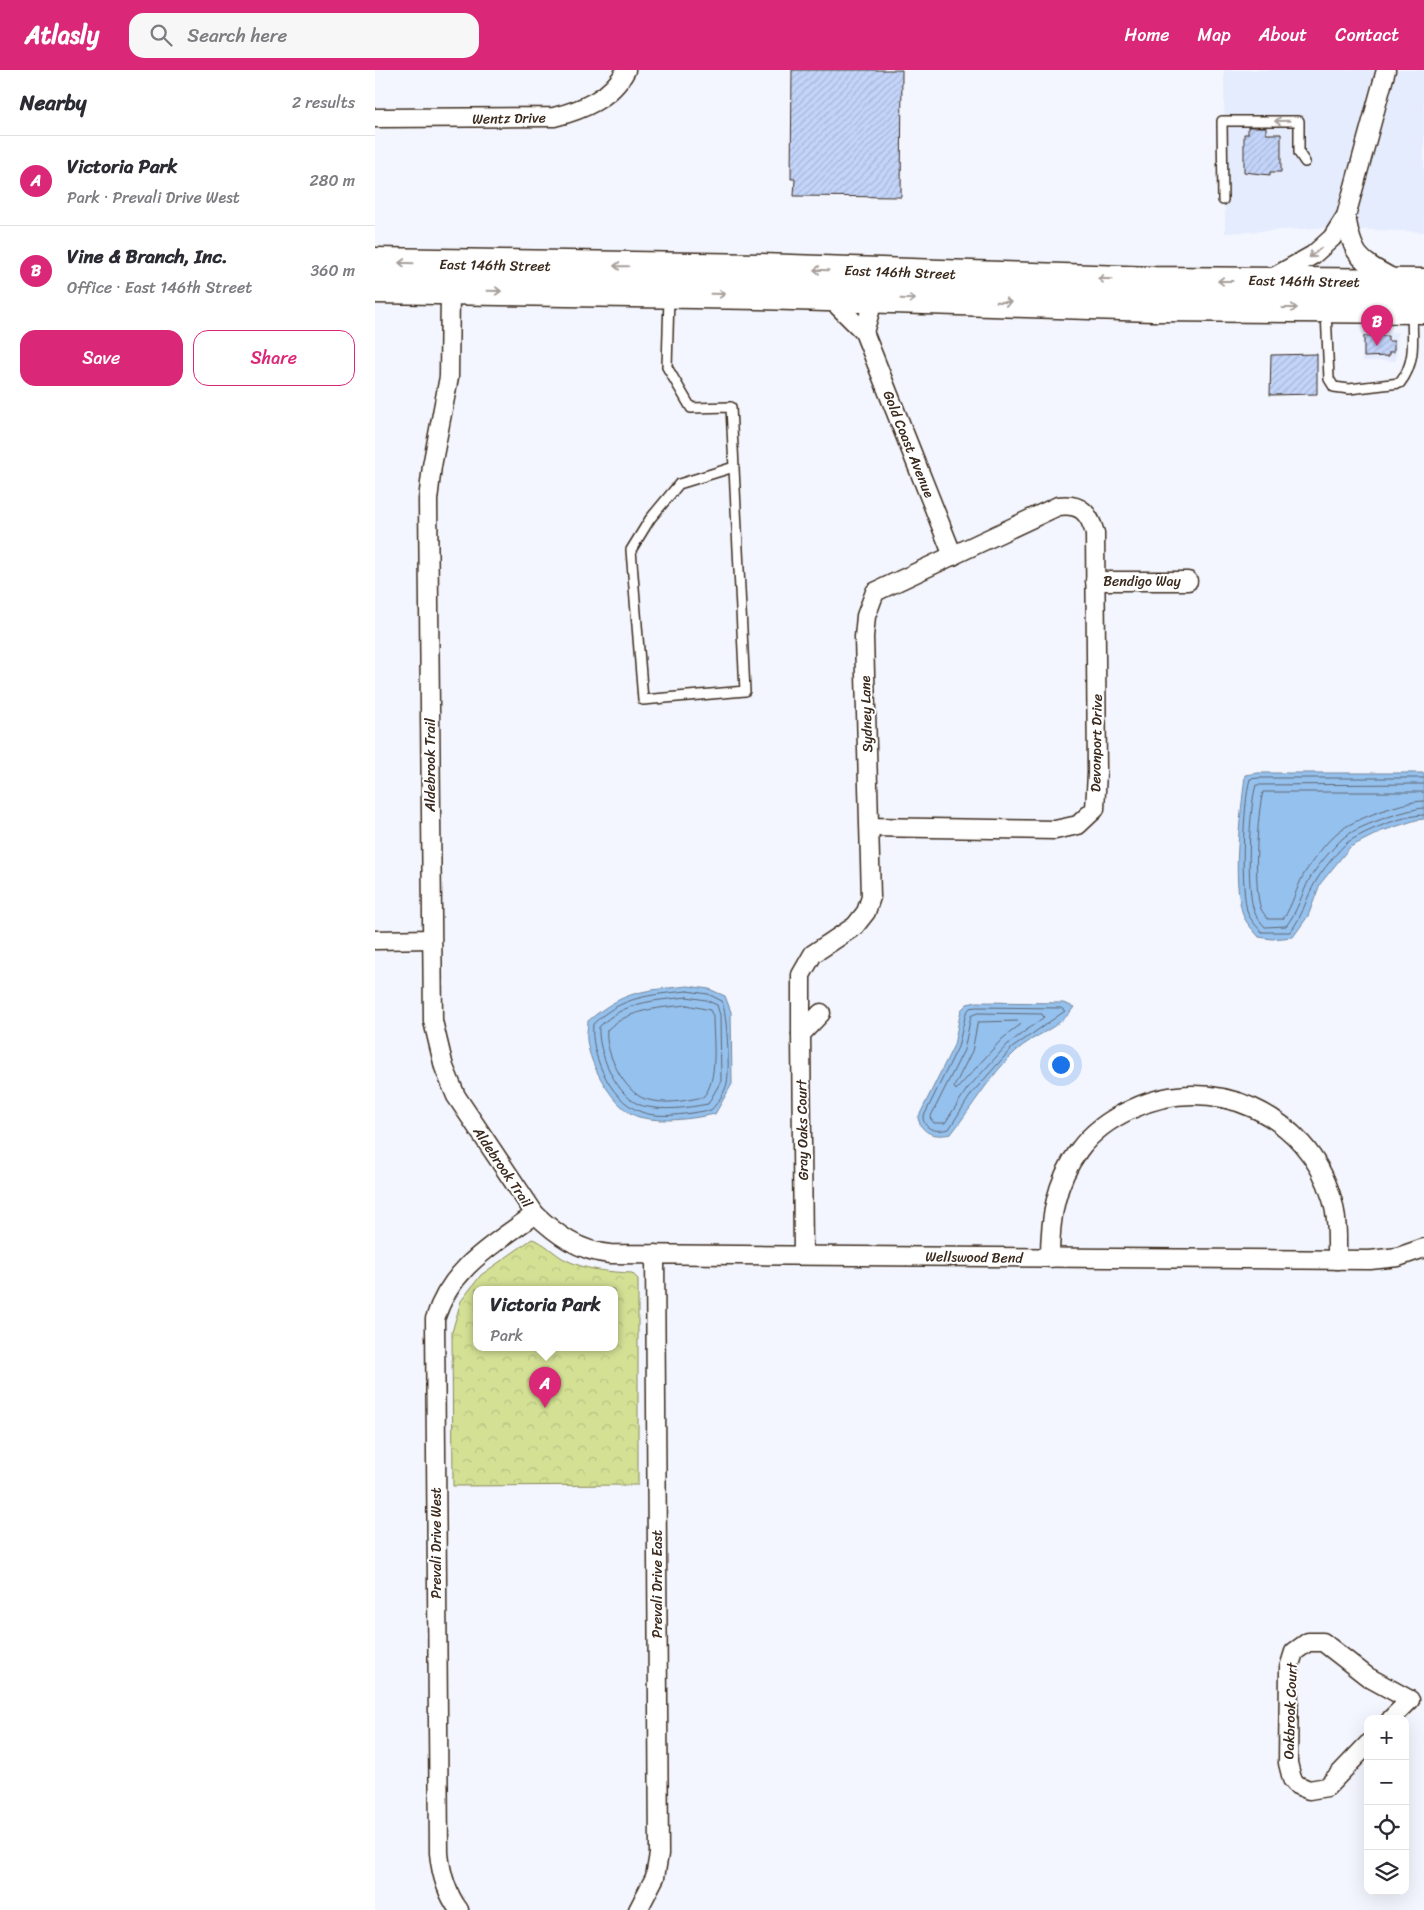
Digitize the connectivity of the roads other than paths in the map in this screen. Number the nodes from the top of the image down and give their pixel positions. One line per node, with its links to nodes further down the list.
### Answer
1 (626, 70): 3 (street, Wentz Drive)
2 (1386, 70): 6 (street)
3 (375, 118)
4 (1305, 162): 5 (lane, one-way to 5)
5 (1223, 200)
6 (1346, 216): 9 (street, one-way to 9); 10 (street)
7 (375, 262): 8 (main road, East 146th Street, one-way to 7)
8 (669, 280): 9 (main road, East 146th Street, one-way to 8); 12 (main road, East 146th Street, one-way to 8); 14 (main road, East 146th Street, one-way to 14); 18 (lane)
9 (1266, 281): 13 (main road, East 146th Street)
10 (1412, 282): 13 (main road, East 146th Street)
11 (375, 289): 12 (main road, East 146th Street)
12 (450, 290): 24 (street, Aldebrook Trail)
13 (1326, 295): 15 (main road, East 146th Street, one-way to 13); 16 (main road, East 146th Street); 16 (lane)
14 (829, 297): 15 (main road, East 146th Street); 17 (street, Gold Coast Avenue)
15 (874, 298): 17 (street)
16 (1418, 309)
17 (865, 332): 20 (street, Gold Coast Avenue)
18 (734, 467): 18 (lane)
19 (1081, 510): 20 (street, Sydney Lane); 21 (street, Devonport Drive)
20 (953, 556): 23 (street, Sydney Lane)
21 (1095, 581): 22 (street, Bendigo Way); 23 (street, Devonport Drive)
22 (1188, 582)
23 (869, 827): 27 (street, Sydney Lane)
24 (431, 939): 25 (street); 28 (street, Aldebrook Trail)
25 (375, 940)
26 (821, 1013): 27 (street)
27 (801, 1034): 31 (street, Gray Oaks Court)
28 (535, 1214): 30 (street, Wellswood Bend); 37 (street, Prevali Drive West)
29 (1424, 1248): 33 (street, Wellswood Bend)
30 (655, 1254): 31 (street, Wellswood Bend); 38 (street, Prevali Drive East)
31 (803, 1254): 32 (street, Wellswood Bend)
32 (1050, 1258): 33 (street, Wellswood Bend); 33 (street)
33 (1337, 1260)
34 (1417, 1700): 35 (street, Oakbrook Court); 36 (street, Oakbrook Court)
35 (1396, 1715)
36 (1364, 1748)
37 (459, 1910)
38 (638, 1910)

